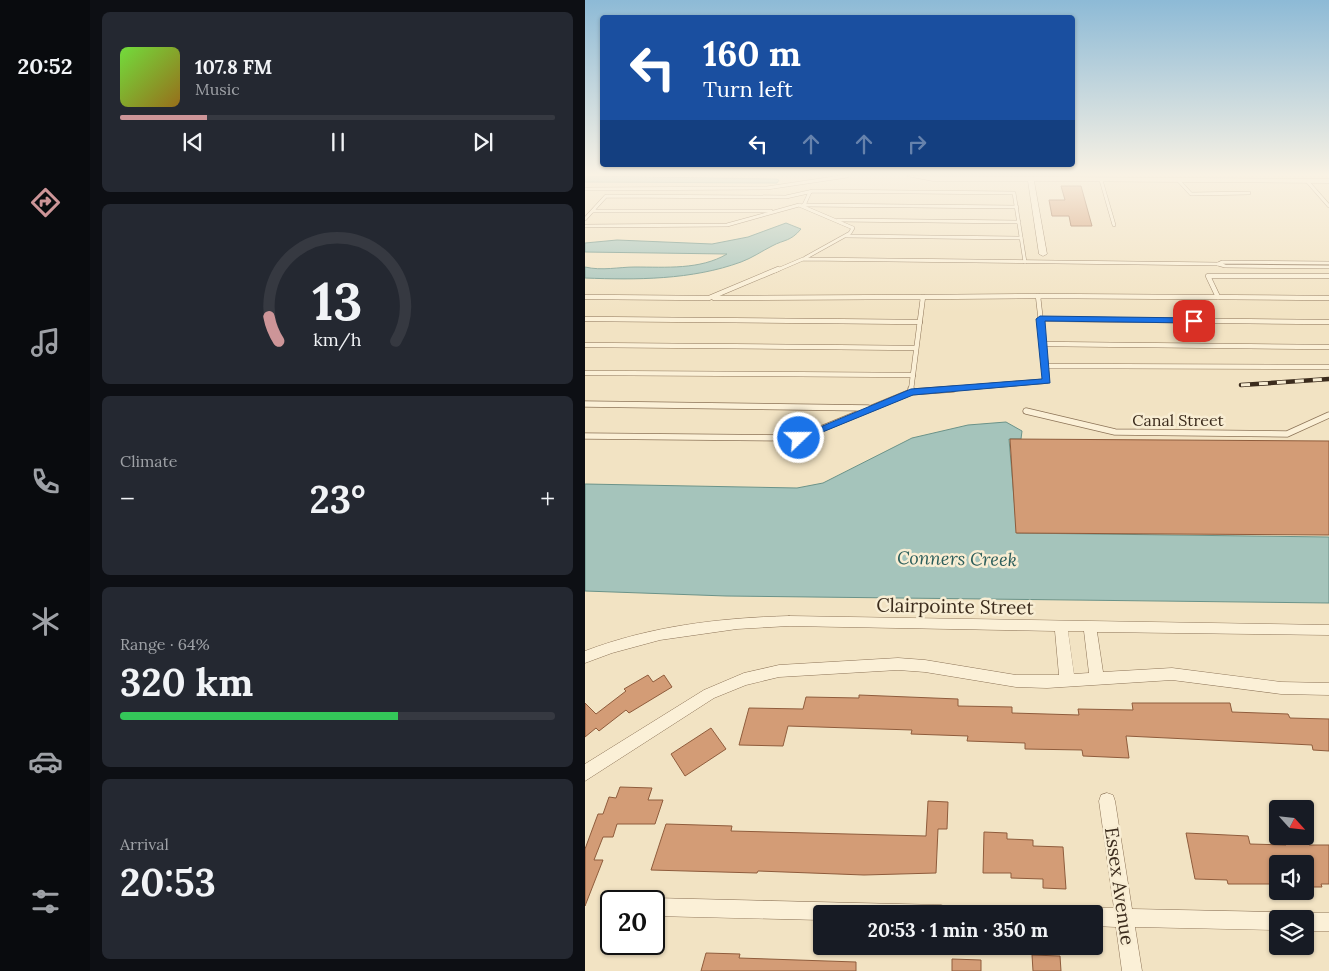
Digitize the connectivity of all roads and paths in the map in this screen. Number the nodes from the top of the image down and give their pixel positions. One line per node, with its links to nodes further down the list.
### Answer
1 (741, 221): 8 (lane)
2 (838, 221): 9 (lane)
3 (956, 221): 6 (lane)
4 (1038, 221): 11 (street)
5 (1113, 221): 7 (lane)
6 (1019, 222): 10 (lane)
7 (1114, 225)
8 (585, 226)
9 (844, 236): 10 (lane); 12 (lane)
10 (1021, 238): 13 (lane)
11 (1043, 254)
12 (803, 260): 13 (lane); 22 (lane)
13 (1025, 262): 15 (lane)
14 (1329, 263): 15 (lane)
15 (1218, 264): 16 (lane)
16 (1329, 267)
17 (1329, 276): 20 (lane)
18 (1037, 296): 19 (lane); 20 (lane); 25 (lane)
19 (923, 297): 22 (lane); 26 (lane)
20 (1218, 297): 23 (lane)
21 (585, 298): 22 (lane)
22 (709, 298)
23 (1329, 298)
24 (585, 319): 26 (lane)
25 (1040, 319): 27 (lane); 28 (lane)
26 (920, 322): 31 (lane)
27 (1329, 322)
28 (1043, 344): 30 (lane); 32 (lane)
29 (585, 345): 31 (lane)
30 (1329, 346)
31 (917, 348): 35 (lane)
32 (1046, 366): 33 (lane); 36 (lane)
33 (1329, 367)
34 (585, 373): 35 (lane)
35 (913, 375): 36 (lane)
36 (911, 392): 38 (lane)
37 (585, 404): 38 (lane)
38 (872, 408): 41 (lane)
39 (1026, 411): 40 (lane, Canal Street)
40 (1329, 415)
41 (585, 436)
42 (1061, 627): 43 (street, Clairpointe Street); 45 (street, Clairpointe Street); 47 (street)
43 (1089, 627): 44 (street, Clairpointe Street); 46 (street)
44 (1329, 630)
45 (585, 657)
46 (1097, 678): 47 (street); 48 (street)
47 (1067, 680): 49 (street)
48 (1329, 689)
49 (585, 774)
50 (1107, 801): 54 (street, Essex Avenue)
51 (665, 907): 52 (street)
52 (813, 911)
53 (1103, 917): 54 (street)
54 (1125, 918): 55 (street); 58 (street, Essex Avenue)
55 (1269, 921)
56 (1314, 922): 57 (street)
57 (1329, 922)
58 (1132, 971)

